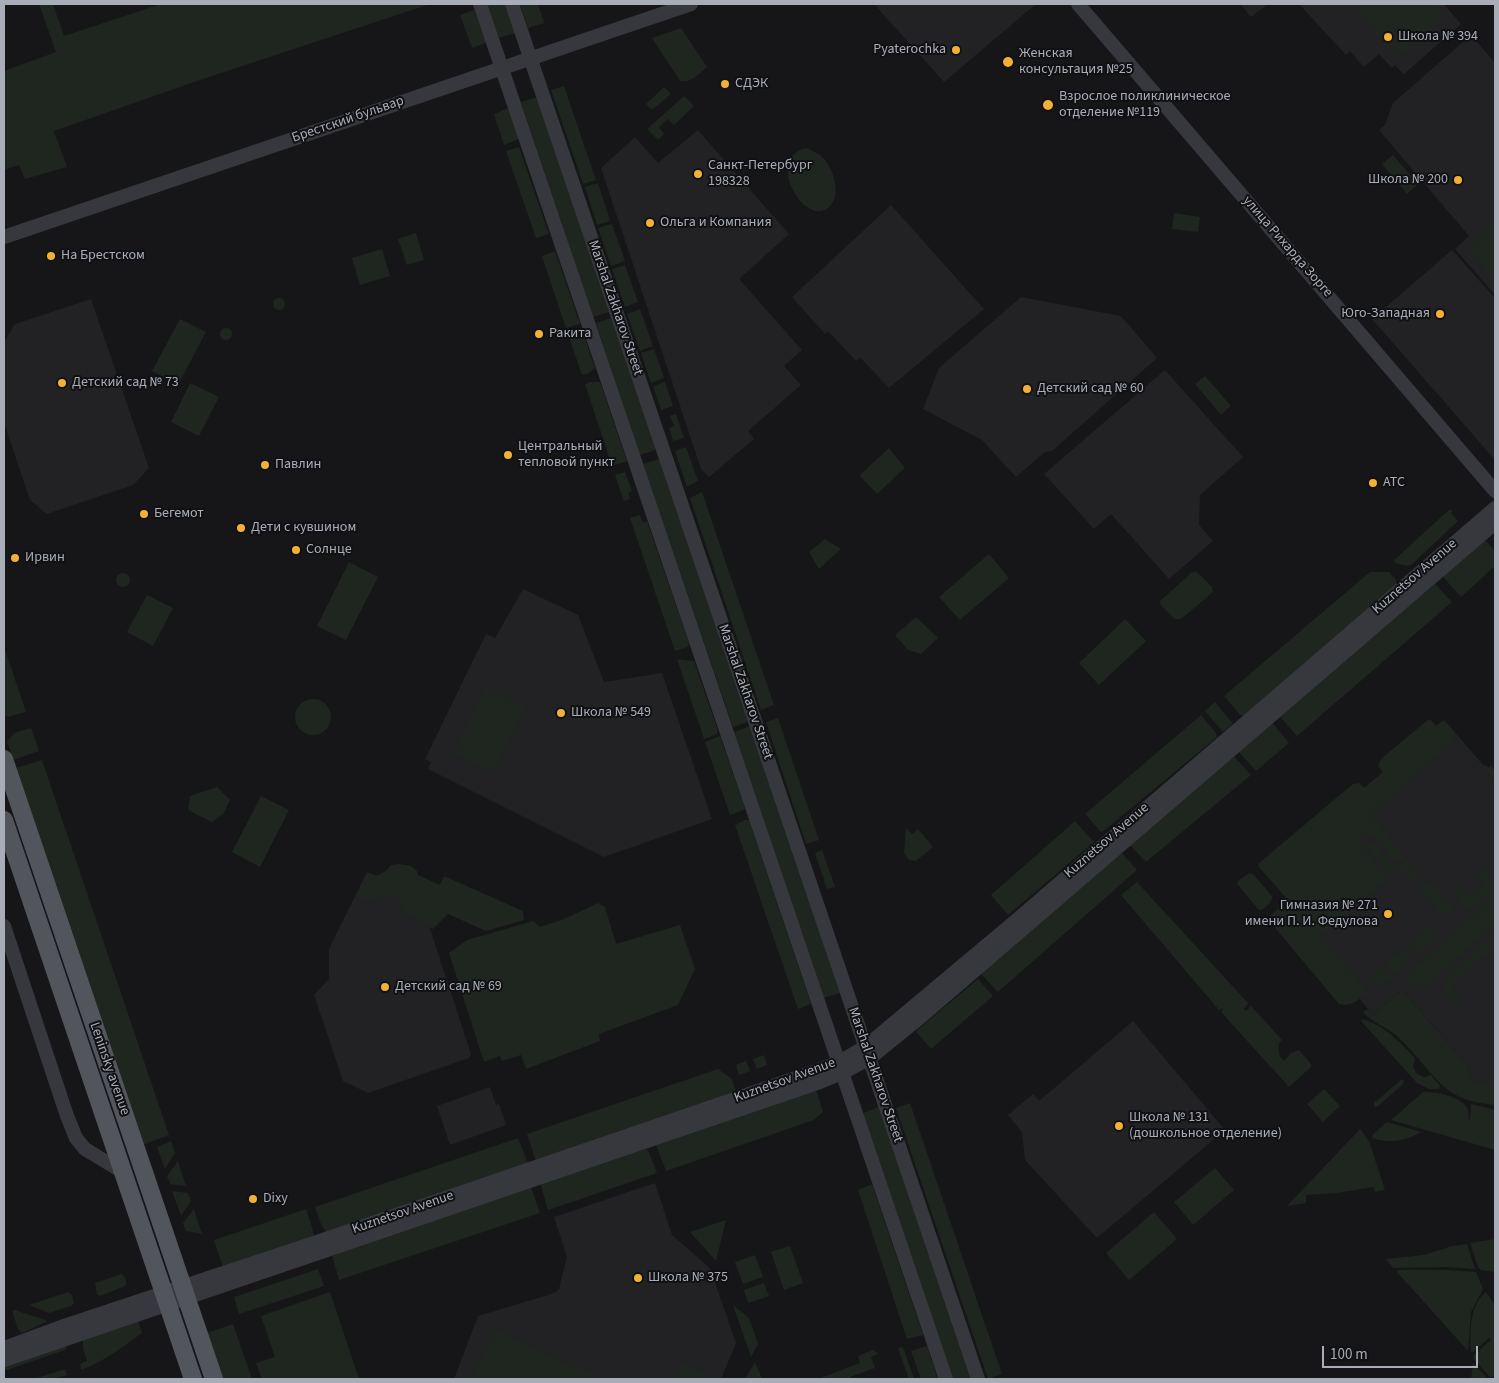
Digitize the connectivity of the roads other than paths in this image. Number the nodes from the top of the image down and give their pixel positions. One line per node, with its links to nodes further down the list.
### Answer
1 (480, 4): 6 (street)
2 (512, 4): 5 (street, Marshal Zakharov Street)
3 (692, 4): 5 (street, Брестский бульвар)
4 (1078, 4): 8 (street, улица Рихарда Зорге)
5 (530, 58): 6 (street, Брестский бульвар); 14 (street, Marshal Zakharov Street)
6 (502, 68): 7 (street, Брестский бульвар); 15 (street)
7 (4, 237)
8 (1495, 491)
9 (1495, 508): 14 (street, Kuznetsov Avenue)
10 (1495, 522): 14 (street, Kuznetsov Avenue)
11 (4, 759): 17 (main road, Leninsky avenue)
12 (4, 820): 16 (main road, Leninsky avenue)
13 (4, 926): 16 (street)
14 (868, 1052): 15 (street, Kuznetsov Avenue); 24 (street, Marshal Zakharov Street)
15 (840, 1067): 17 (street, Kuznetsov Avenue); 23 (street)
16 (123, 1172): 18 (main road, Leninsky avenue)
17 (184, 1292): 18 (street, Kuznetsov Avenue); 22 (main road, Leninsky avenue)
18 (166, 1299): 19 (street, Kuznetsov Avenue); 20 (street, Kuznetsov Avenue); 21 (main road, Leninsky avenue)
19 (4, 1348)
20 (4, 1360)
21 (193, 1379)
22 (214, 1379)
23 (946, 1379)
24 (978, 1379)

